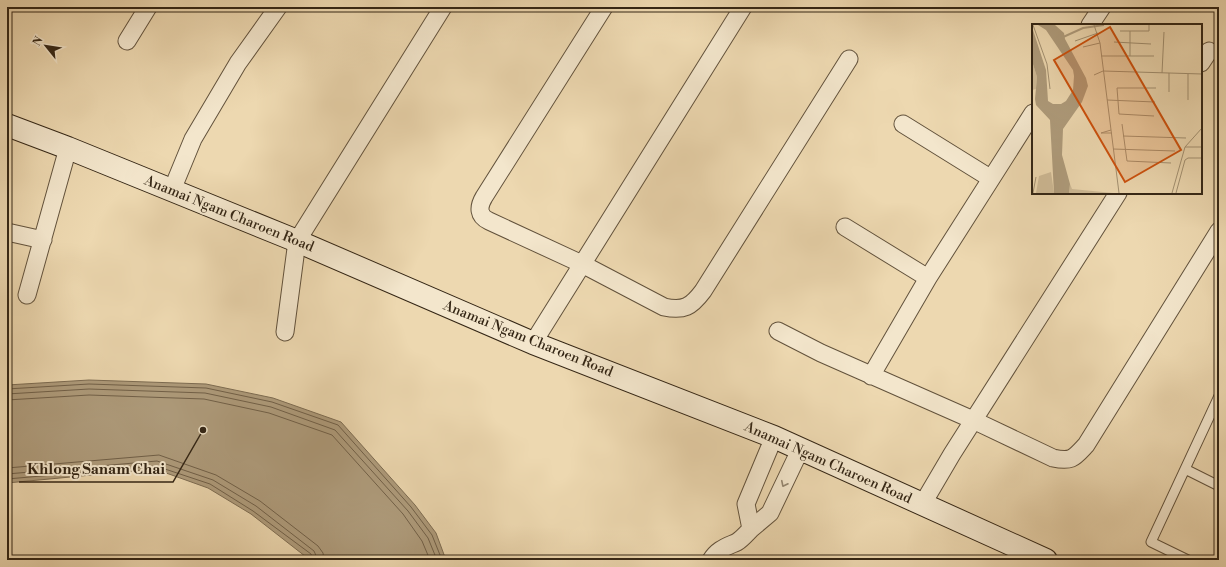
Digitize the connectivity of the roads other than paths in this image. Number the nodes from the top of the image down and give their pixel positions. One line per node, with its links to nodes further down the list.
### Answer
1 (148, 7): 8 (street)
2 (278, 7): 15 (street)
3 (443, 7): 21 (street)
4 (604, 7): 22 (street)
5 (743, 7): 22 (street)
6 (1102, 7): 7 (street)
7 (1091, 24)
8 (127, 41)
9 (849, 59): 22 (street)
10 (1032, 115): 14 (street)
11 (903, 124): 14 (street)
12 (7, 125): 13 (street, Anamai Ngam Charoen Road)
13 (68, 148): 15 (street, Anamai Ngam Charoen Road); 20 (street)
14 (990, 178): 23 (street)
15 (172, 190): 21 (street, Anamai Ngam Charoen Road)
16 (1117, 194): 30 (street)
17 (845, 227): 23 (street)
18 (1219, 231): 30 (street)
19 (7, 232): 20 (street)
20 (43, 240): 24 (street)
21 (297, 242): 26 (street); 27 (street, Anamai Ngam Charoen Road)
22 (582, 264): 27 (street)
23 (928, 278): 28 (street)
24 (27, 294)
25 (778, 331): 28 (street)
26 (285, 332)
27 (533, 343): 31 (street, Anamai Ngam Charoen Road)
28 (871, 376): 30 (street)
29 (1219, 396): 33 (lane)
30 (973, 420): 35 (street)
31 (774, 437): 32 (street, Anamai Ngam Charoen Road); 36 (street)
32 (801, 448): 35 (street, Anamai Ngam Charoen Road); 36 (street, one-way to 36)
33 (1186, 469): 34 (lane); 39 (lane)
34 (1219, 486)
35 (922, 505): 38 (street, Anamai Ngam Charoen Road)
36 (751, 529): 37 (street)
37 (711, 560)
38 (1046, 560)
39 (1188, 560)

